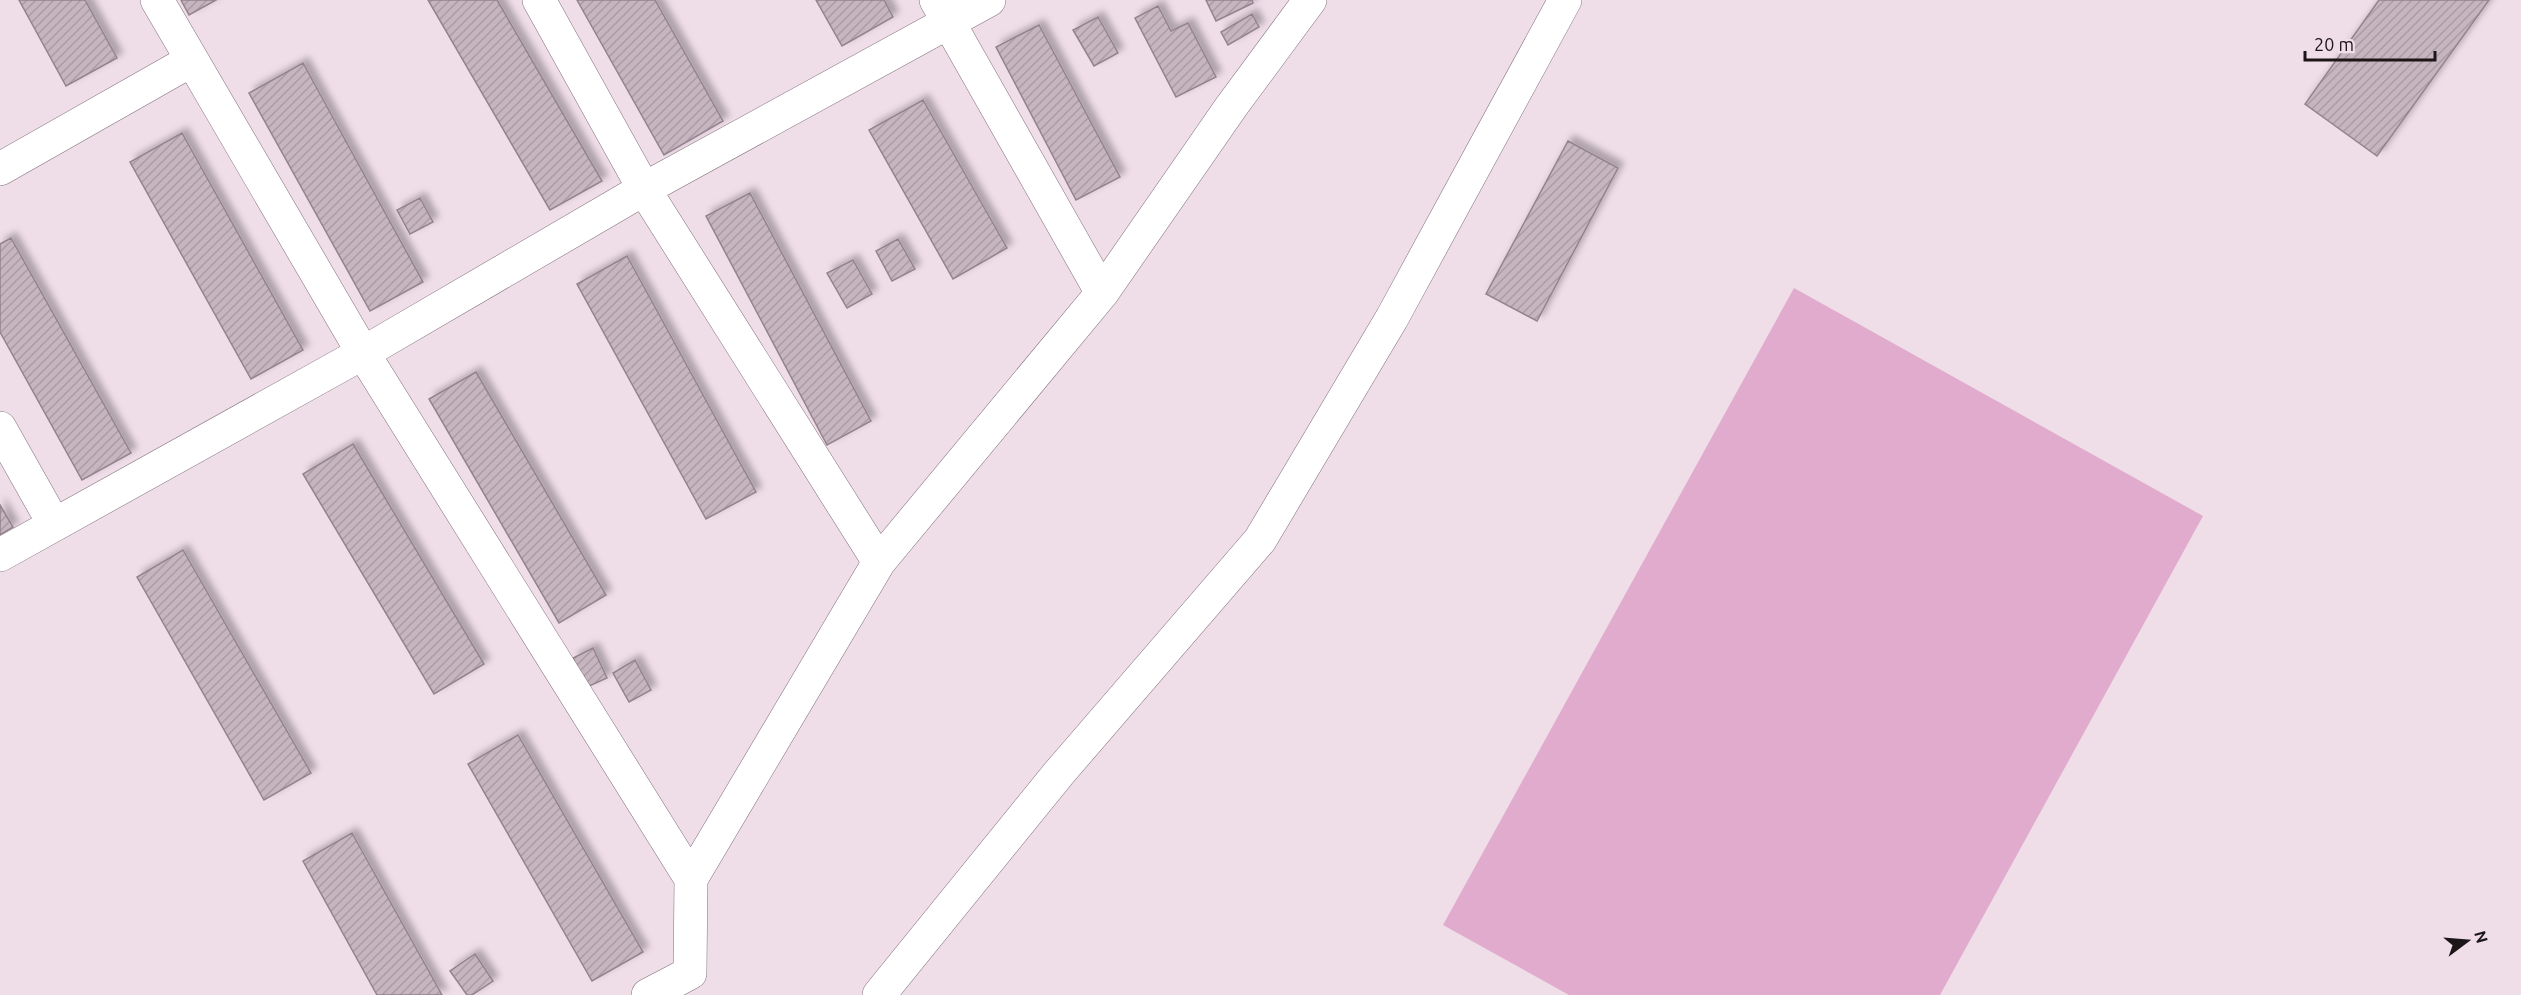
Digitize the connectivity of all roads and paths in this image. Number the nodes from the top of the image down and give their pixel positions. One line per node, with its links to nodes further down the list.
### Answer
1 (157, 0): 7 (street)
2 (540, 0): 9 (street)
3 (989, 0): 6 (street)
4 (1310, 0): 10 (street)
5 (1565, 0): 19 (street)
6 (943, 11): 9 (street); 10 (street)
7 (192, 60): 8 (street); 11 (street)
8 (0, 169)
9 (644, 189): 11 (street); 15 (street)
10 (1102, 293): 15 (street)
11 (363, 353): 13 (street); 16 (street)
12 (0, 428): 13 (street)
13 (54, 524): 14 (street)
14 (0, 555)
15 (879, 562): 16 (street)
16 (691, 879): 17 (street)
17 (695, 984): 18 (street)
18 (648, 995)
19 (879, 995)

